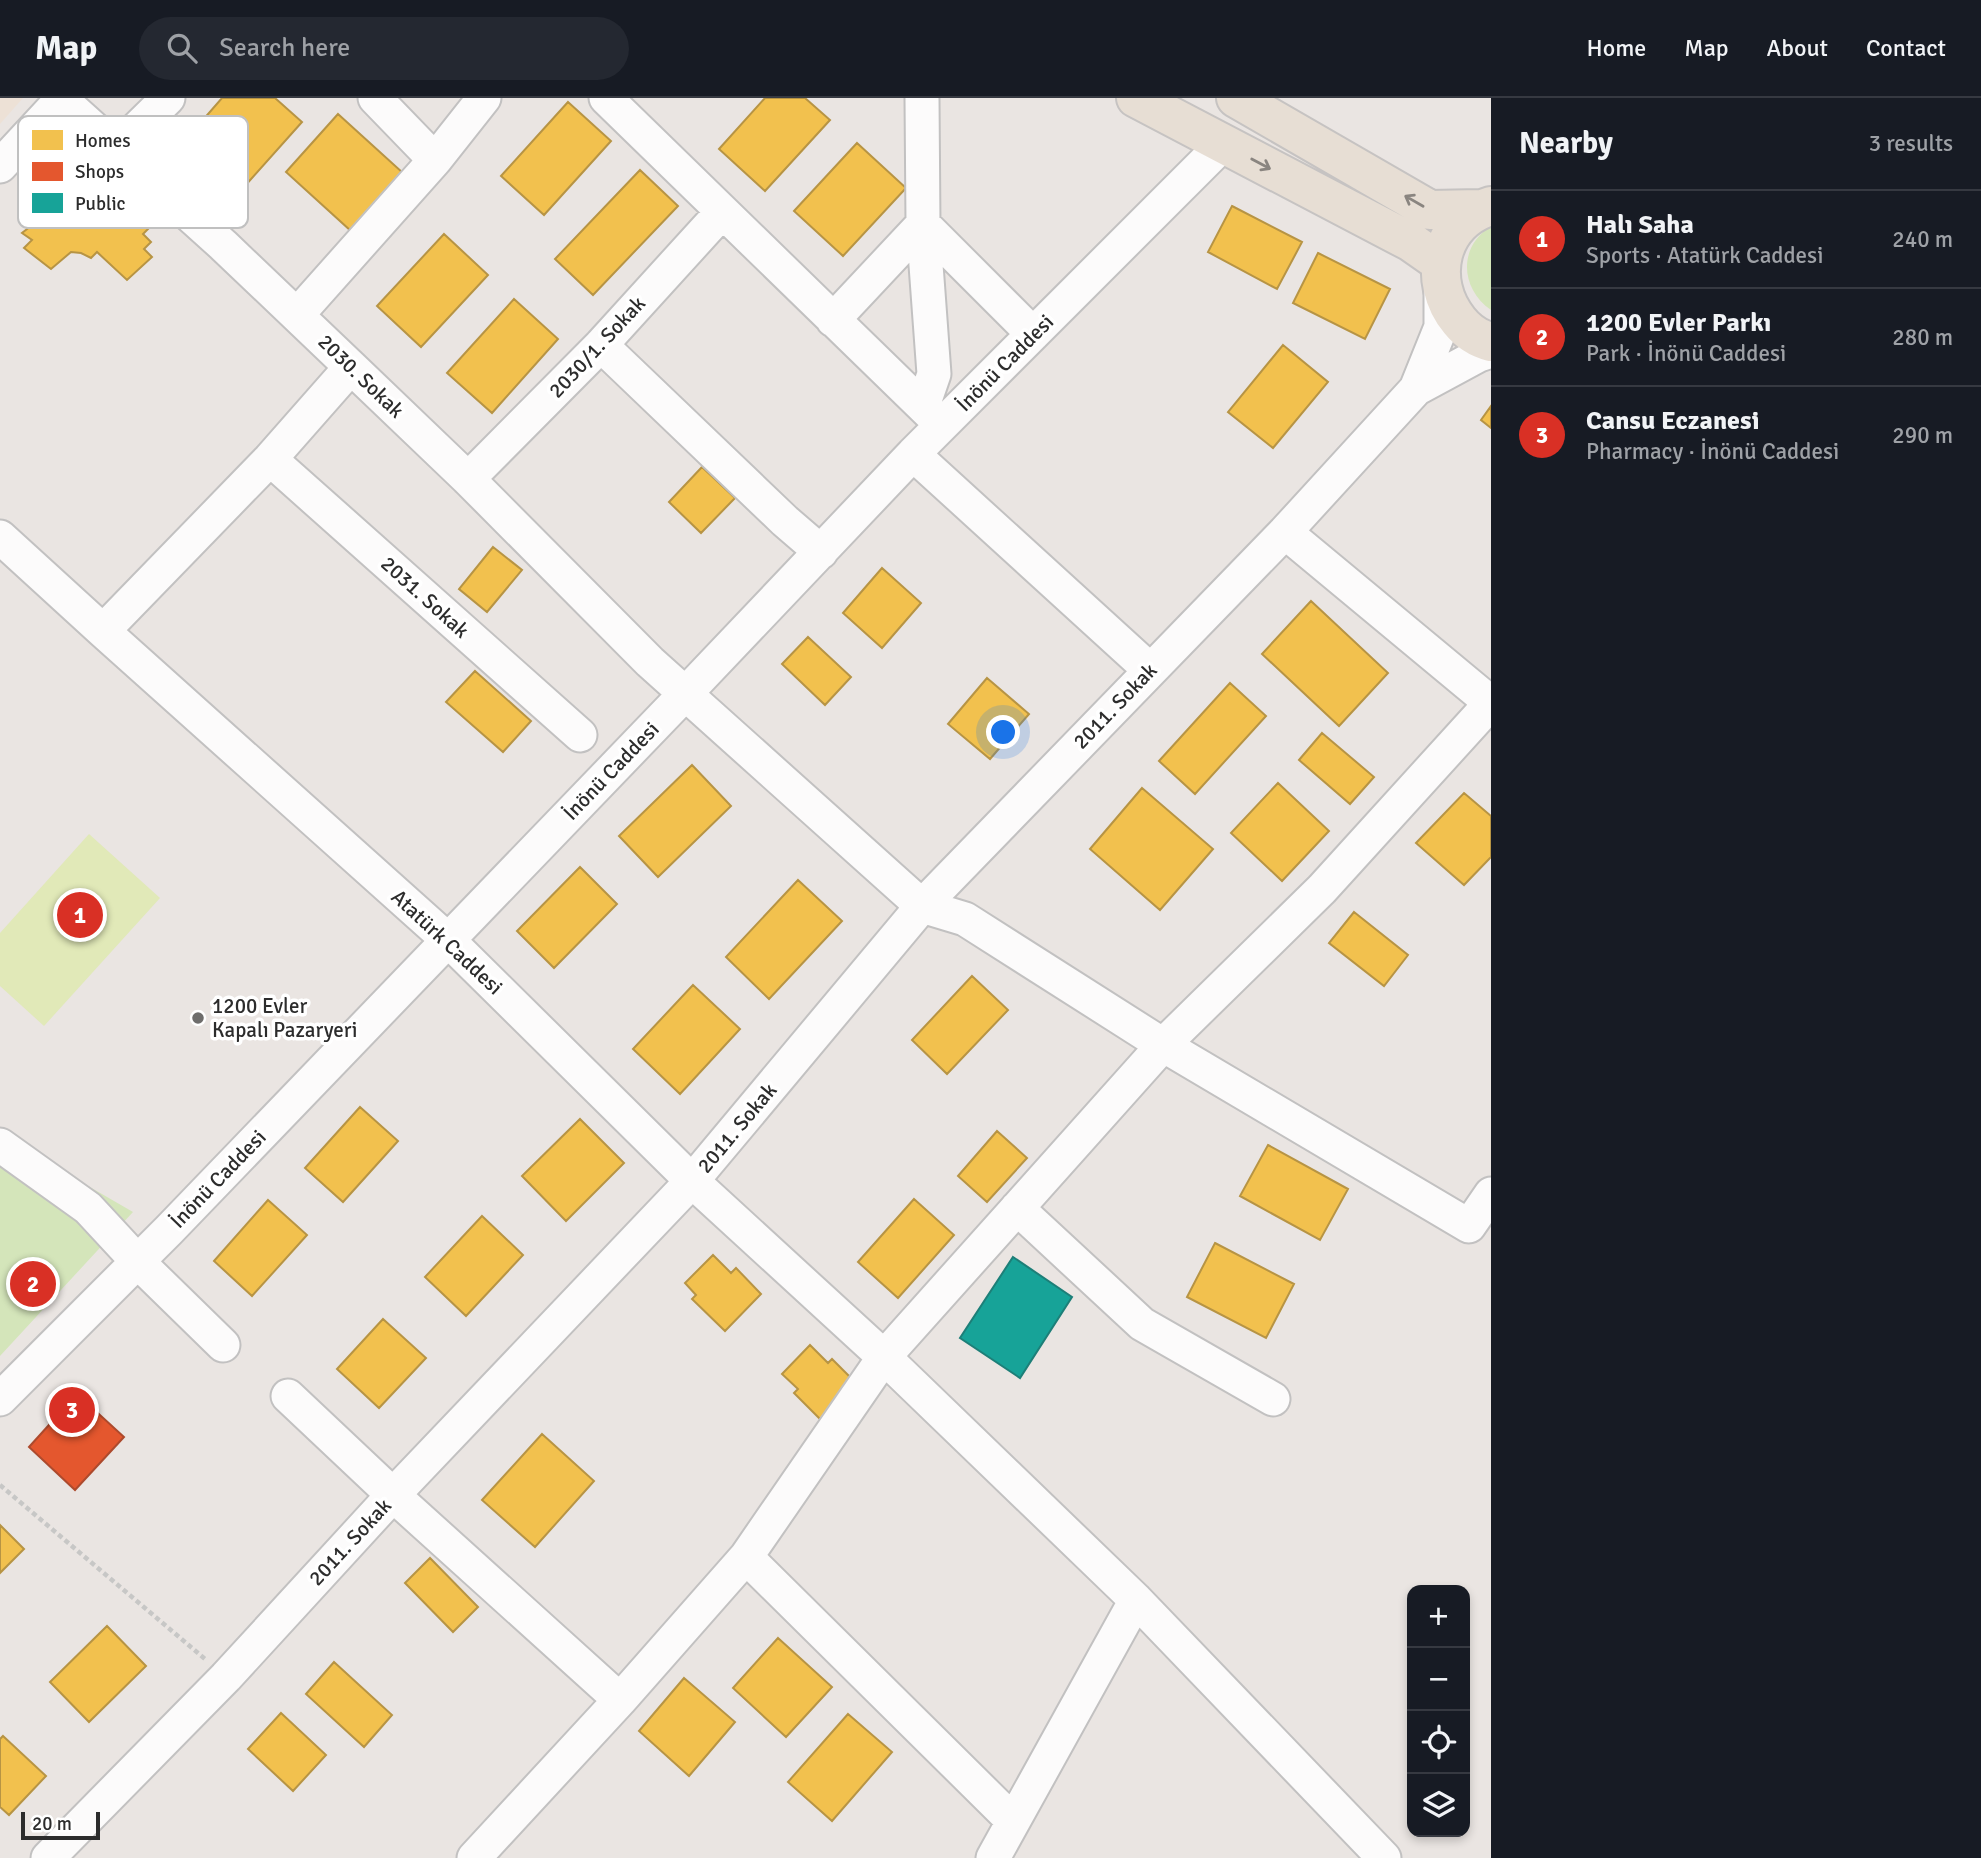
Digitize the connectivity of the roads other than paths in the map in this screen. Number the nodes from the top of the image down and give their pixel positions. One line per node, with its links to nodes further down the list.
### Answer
1 (168, 98): 11 (street)
2 (374, 98): 14 (street)
3 (484, 98): 14 (street)
4 (606, 98): 17 (street)
5 (922, 98): 18 (street)
6 (1136, 98): 12 (main road)
7 (1236, 98): 16 (main road, one-way to 7)
8 (62, 99): 9 (street); 10 (street, 2030. Sokak)
9 (46, 116)
10 (80, 116)
11 (150, 116)
12 (1223, 144): 20 (main road, one-way to 20); 23 (street, İnönü Caddesi)
13 (18, 147): 15 (street)
14 (435, 160): 21 (street)
15 (0, 166)
16 (1486, 208): 20 (main road)
17 (722, 212): 22 (street); 25 (street, 2030/1. Sokak)
18 (923, 224): 22 (street); 23 (street); 29 (street)
19 (202, 228): 21 (street, 2030. Sokak)
20 (1441, 275): 24 (main road); 28 (street)
21 (297, 315): 27 (street, 2030. Sokak)
22 (833, 320): 29 (street)
23 (1033, 334): 29 (street, İnönü Caddesi)
24 (1491, 342)
25 (601, 345): 32 (street, 2030/1. Sokak); 35 (street)
26 (1491, 351): 28 (street)
27 (351, 367): 31 (street); 32 (street, 2030. Sokak)
28 (1416, 389): 33 (street, 2011. Sokak)
29 (933, 416): 30 (street, İnönü Caddesi)
30 (913, 454): 35 (street, İnönü Caddesi); 37 (street)
31 (270, 459): 36 (street); 40 (street, 2031. Sokak)
32 (468, 479): 38 (street, 2030. Sokak)
33 (1284, 532): 37 (street, 2011. Sokak); 39 (street)
34 (0, 537): 36 (street, Atatürk Caddesi)
35 (821, 552): 38 (street, İnönü Caddesi)
36 (103, 631): 42 (street, Atatürk Caddesi)
37 (1150, 670): 41 (street, 2011. Sokak)
38 (685, 694): 41 (street, 2030. Sokak); 42 (street, İnönü Caddesi)
39 (1491, 703): 43 (street)
40 (580, 735)
41 (922, 906): 43 (street); 45 (street, 2011. Sokak)
42 (448, 940): 45 (street, Atatürk Caddesi); 48 (street, İnönü Caddesi)
43 (1163, 1045): 46 (street); 47 (street)
44 (0, 1145): 48 (street)
45 (692, 1181): 50 (street, Atatürk Caddesi); 54 (street, 2011. Sokak)
46 (1491, 1194)
47 (1017, 1209): 50 (street); 53 (street)
48 (138, 1262): 49 (street); 52 (street, İnönü Caddesi)
49 (223, 1345)
50 (884, 1357): 55 (street); 56 (street, Atatürk Caddesi)
51 (288, 1396): 54 (street)
52 (0, 1399)
53 (1273, 1399)
54 (393, 1494): 57 (street); 60 (street, 2011. Sokak)
55 (746, 1557): 57 (street); 58 (street)
56 (1136, 1600): 58 (street); 59 (street, Atatürk Caddesi)
57 (620, 1700): 61 (street)
58 (1013, 1821): 62 (street)
59 (1379, 1856)
60 (47, 1858)
61 (474, 1858)
62 (993, 1858)

